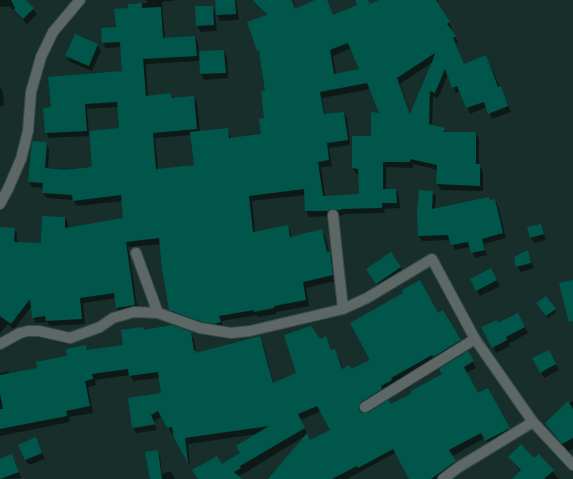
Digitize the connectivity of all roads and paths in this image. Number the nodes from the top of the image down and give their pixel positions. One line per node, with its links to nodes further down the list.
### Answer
1 (80, 0): 2 (street)
2 (0, 204)
3 (334, 215): 5 (street)
4 (136, 254): 6 (street)
5 (342, 309): 6 (street); 7 (street)
6 (158, 313): 8 (street)
7 (475, 339): 9 (street); 10 (street)
8 (0, 344)
9 (365, 407)
10 (533, 422): 11 (street); 12 (street)
11 (573, 465)
12 (443, 479)

